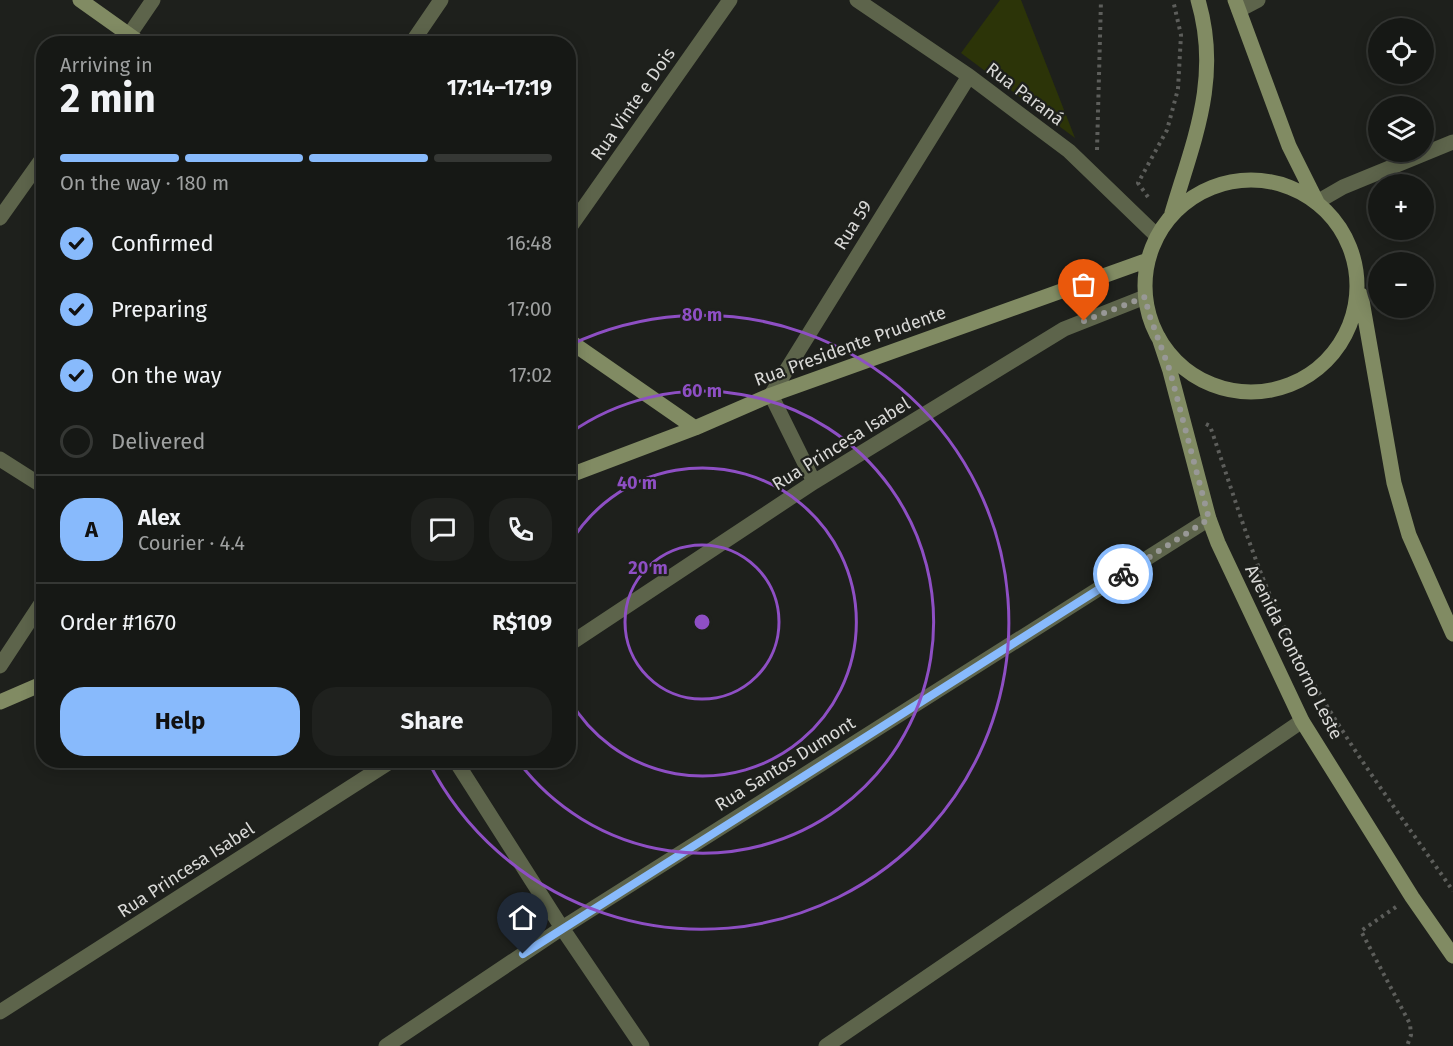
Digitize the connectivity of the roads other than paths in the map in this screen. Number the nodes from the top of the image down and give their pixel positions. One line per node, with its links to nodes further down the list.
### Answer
1 (80, 0): 9 (street)
2 (153, 0): 10 (street)
3 (441, 0): 11 (street)
4 (730, 0): 18 (street, Rua Vinte e Dois)
5 (856, 0): 12 (street, Rua Paraná)
6 (1198, 0): 17 (street)
7 (1258, 0): 8 (street)
8 (1237, 5): 15 (street)
9 (126, 36)
10 (135, 36)
11 (416, 36)
12 (969, 76): 19 (street, Rua Paraná); 25 (street, Rua 59)
13 (1453, 142): 15 (street)
14 (36, 167): 16 (street)
15 (1317, 202): 17 (street); 21 (street)
16 (0, 218)
17 (1169, 218): 19 (street)
18 (576, 219)
19 (1157, 236): 20 (street)
20 (1148, 260): 22 (street); 25 (street, Rua Presidente Prudente)
21 (1358, 277): 23 (street); 33 (street)
22 (1145, 297): 23 (street); 30 (street, Rua Princesa Isabel)
23 (1159, 338): 31 (street, Avenida Contorno Leste)
24 (576, 346): 26 (street)
25 (771, 395): 26 (street, Rua Presidente Prudente); 30 (street)
26 (695, 428): 28 (street, Rua Presidente Prudente)
27 (0, 459): 29 (street)
28 (576, 473)
29 (36, 482)
30 (814, 482): 34 (street, Rua Princesa Isabel)
31 (1209, 519): 38 (street, Avenida Contorno Leste); 41 (street, Rua Santos Dumont)
32 (36, 611): 35 (street)
33 (1453, 634)
34 (576, 640)
35 (0, 666)
36 (36, 686): 37 (street)
37 (0, 702)
38 (1302, 721): 42 (street, Avenida Contorno Leste); 46 (street)
39 (381, 768): 43 (street, Rua Princesa Isabel)
40 (459, 768): 41 (street)
41 (562, 928): 44 (street, Rua Santos Dumont); 45 (street)
42 (1453, 956)
43 (0, 1012)
44 (386, 1046)
45 (642, 1046)
46 (826, 1046)

